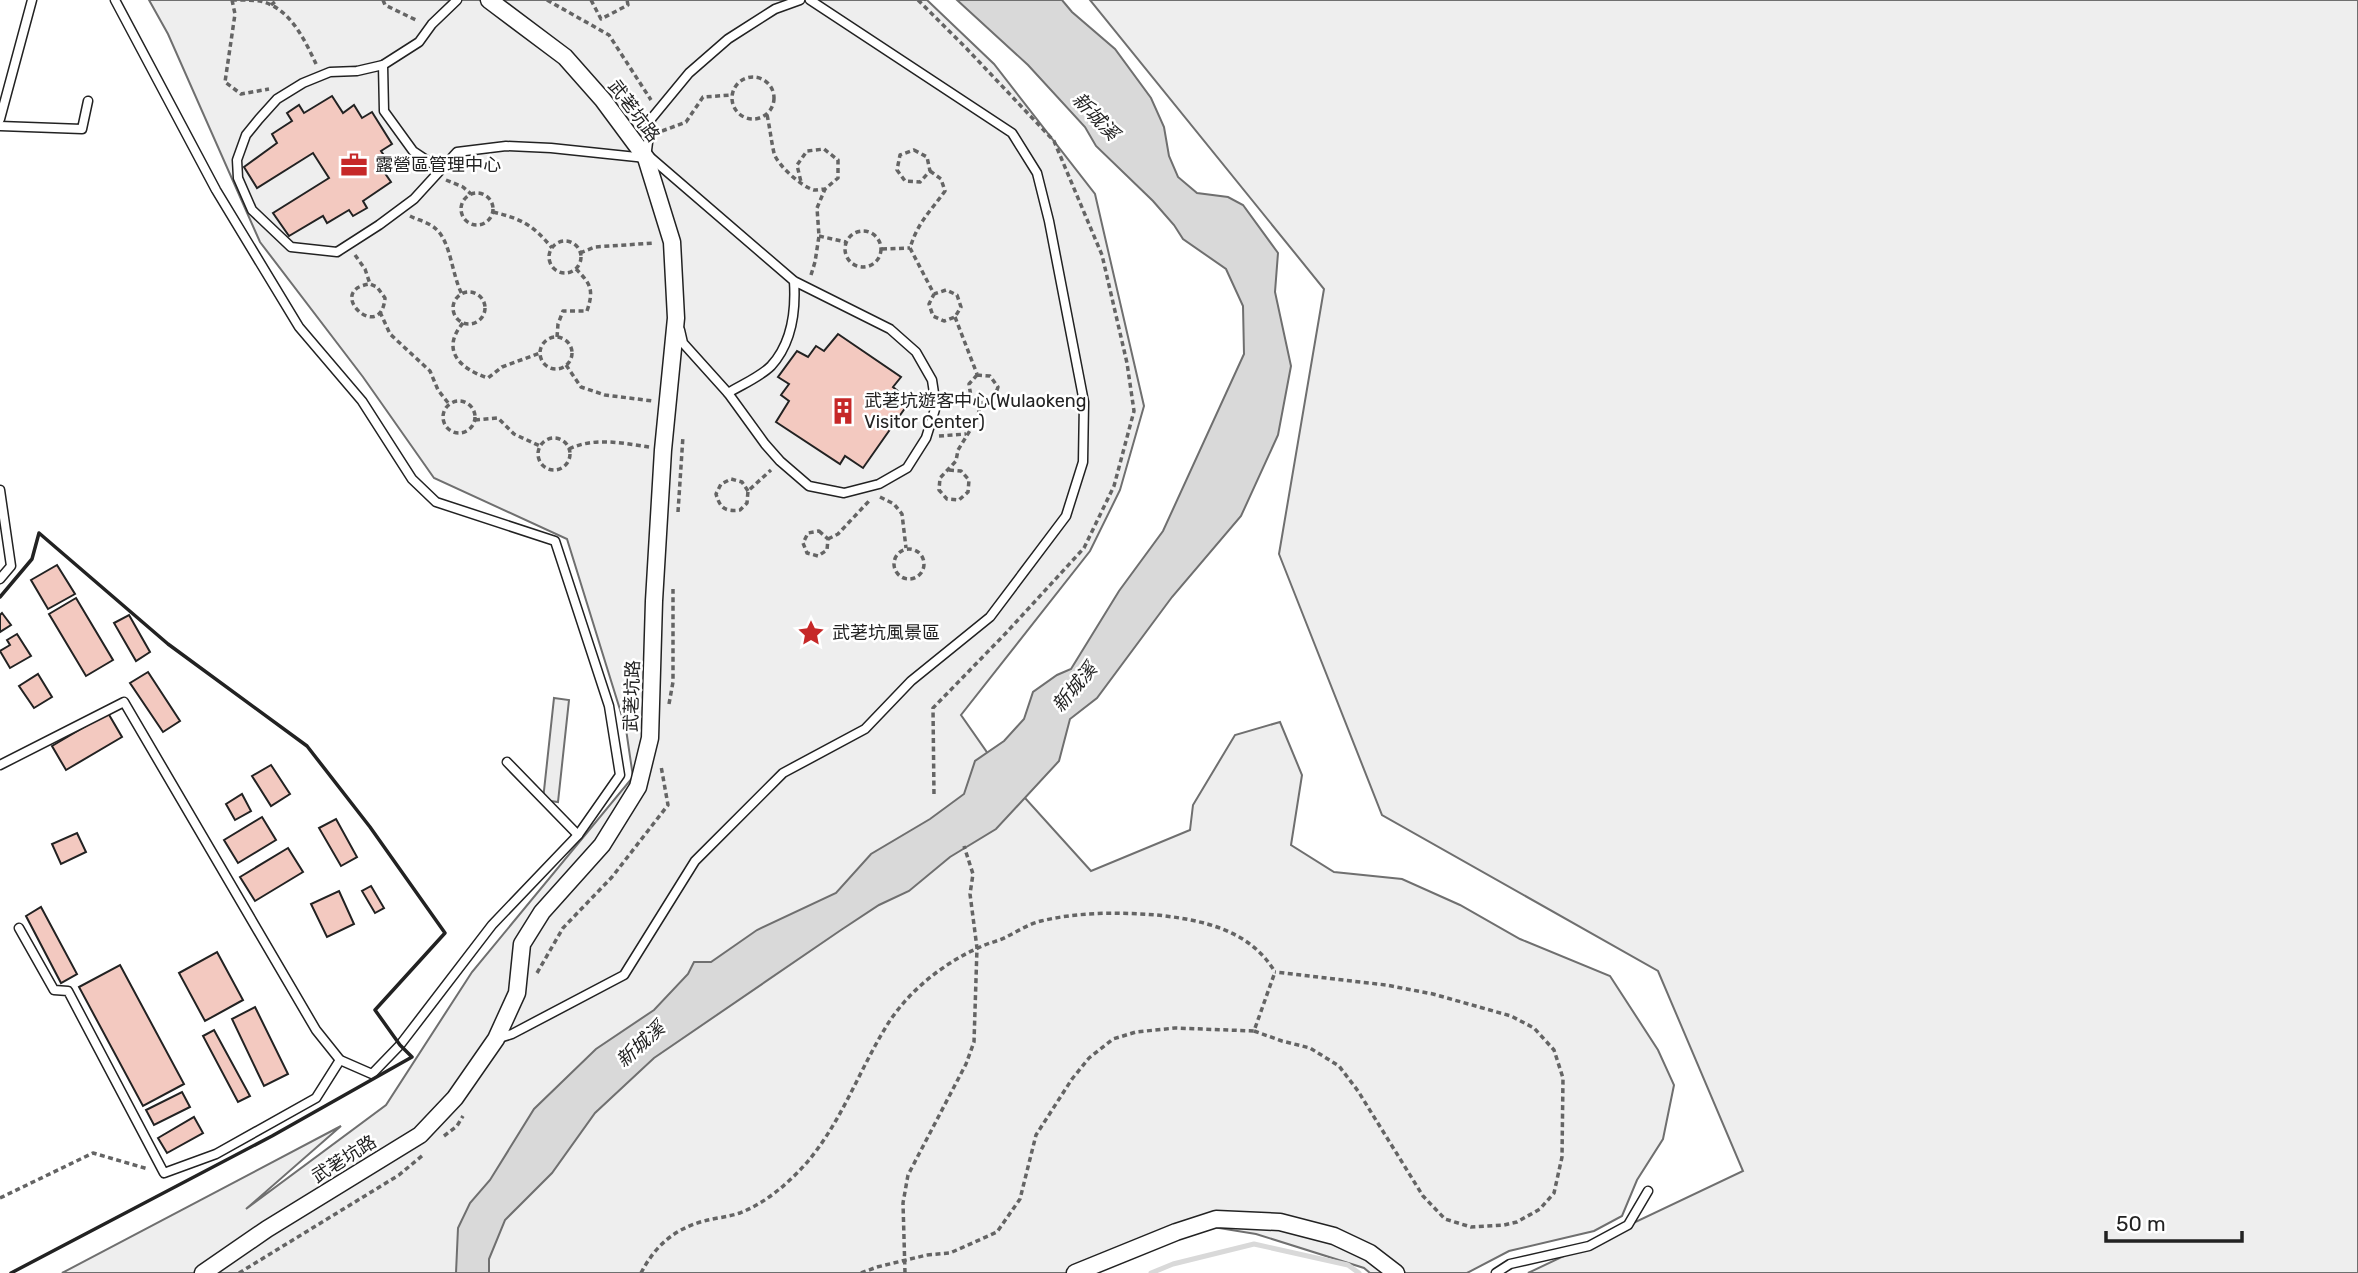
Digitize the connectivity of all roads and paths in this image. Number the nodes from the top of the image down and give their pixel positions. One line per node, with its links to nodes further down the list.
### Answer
1 (32, 0): 22 (lane)
2 (115, 0): 81 (lane)
3 (232, 0): 13 (path); 17 (path)
4 (277, 0): 13 (path)
5 (383, 0): 14 (path)
6 (457, 0): 14 (lane)
7 (489, 0): 24 (street, 武荖坑路)
8 (549, 0): 20 (path)
9 (592, 0): 10 (path)
10 (627, 0)
11 (800, 0): 20 (lane)
12 (810, 0): 88 (lane)
13 (271, 5): 16 (path)
14 (428, 30): 15 (lane)
15 (383, 65): 16 (lane); 25 (lane)
16 (321, 76): 17 (lane)
17 (286, 94): 35 (lane)
18 (731, 95): 20 (path); 21 (path); 21 (path)
19 (88, 101): 23 (lane)
20 (658, 110): 24 (lane)
21 (767, 115): 27 (path)
22 (0, 119)
23 (0, 126)
24 (646, 158): 25 (lane); 33 (street, 武荖坑路); 41 (lane)
25 (440, 169): 29 (path); 30 (lane)
26 (930, 171): 26 (path); 37 (path)
27 (801, 182): 28 (path); 28 (path)
28 (825, 189): 32 (path)
29 (471, 194): 31 (path); 31 (path)
30 (399, 210): 35 (lane); 44 (path)
31 (493, 212): 36 (path)
32 (819, 236): 34 (path); 43 (path)
33 (671, 242): 39 (path); 48 (street, 武荖坑路)
34 (846, 242): 38 (path); 38 (path)
35 (350, 244): 42 (path)
36 (552, 248): 39 (path); 40 (path)
37 (910, 248): 38 (path); 45 (path)
38 (882, 249)
39 (580, 253): 40 (path)
40 (576, 269): 50 (path)
41 (794, 281): 43 (lane); 54 (lane)
42 (370, 284): 46 (path); 46 (path)
43 (807, 288): 61 (lane)
44 (462, 293): 49 (path); 49 (path)
45 (934, 293): 47 (path); 47 (path)
46 (380, 312): 57 (path)
47 (955, 317): 53 (path)
48 (677, 318): 54 (lane); 55 (street, 武荖坑路)
49 (463, 323): 51 (path)
50 (557, 337): 51 (path); 52 (path)
51 (540, 353): 52 (path)
52 (566, 365): 55 (path)
53 (977, 375): 56 (path); 56 (path)
54 (728, 393): 65 (lane)
55 (669, 402): 64 (street, 武荖坑路)
56 (981, 403): 59 (path)
57 (449, 404): 58 (path); 58 (path)
58 (475, 421): 62 (path)
59 (966, 434): 61 (path); 66 (path)
60 (683, 436): 70 (path)
61 (926, 438): 67 (lane)
62 (540, 446): 63 (path); 63 (path)
63 (569, 449): 64 (path)
64 (663, 450): 88 (street, 武荖坑路)
65 (780, 461): 67 (lane); 69 (path)
66 (949, 470): 66 (path)
67 (879, 484): 71 (path); 72 (path)
68 (0, 490): 74 (lane)
69 (748, 491): 69 (path)
70 (678, 513)
71 (828, 539): 71 (path)
72 (906, 548): 72 (path)
73 (673, 576): 76 (path)
74 (0, 579)
75 (1006, 633): 80 (path)
76 (668, 709)
77 (660, 760): 86 (path)
78 (507, 762): 81 (lane)
79 (0, 765): 89 (lane)
80 (934, 796)
81 (578, 835): 89 (lane)
82 (964, 846): 84 (path)
83 (19, 928): 93 (lane)
84 (977, 948): 85 (path); 98 (path); 100 (path)
85 (1275, 972): 87 (path); 87 (path)
86 (534, 979)
87 (1254, 1031): 99 (path, bridge)
88 (496, 1039): 96 (street, 武荖坑路)
89 (340, 1059): 93 (lane)
90 (463, 1115): 91 (path)
91 (438, 1142)
92 (428, 1150): 97 (path)
93 (164, 1173): 95 (path)
94 (1648, 1191): 103 (lane)
95 (0, 1198)
96 (202, 1273)
97 (239, 1273)
98 (640, 1273)
99 (861, 1273)
100 (905, 1273)
101 (1075, 1273): 102 (street)
102 (1396, 1273)
103 (1496, 1273)

